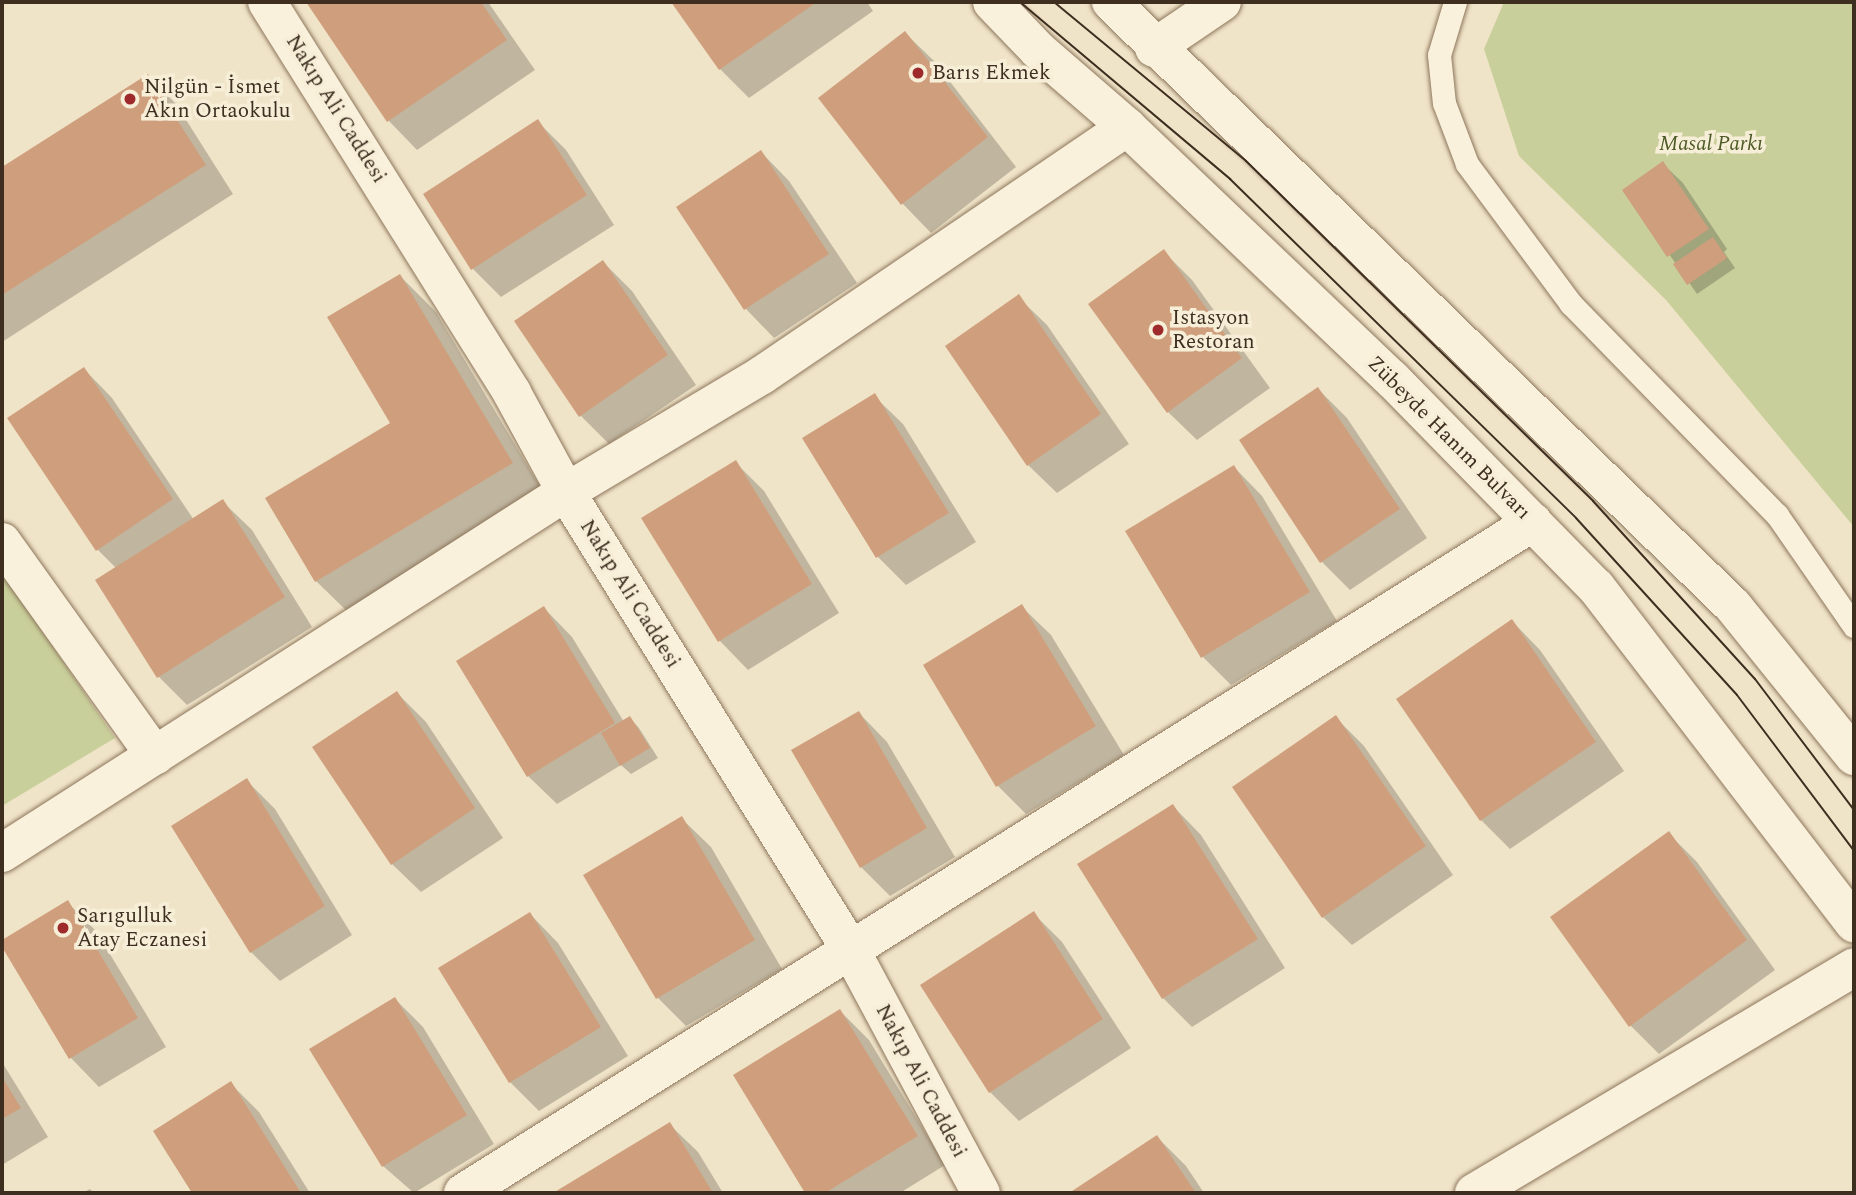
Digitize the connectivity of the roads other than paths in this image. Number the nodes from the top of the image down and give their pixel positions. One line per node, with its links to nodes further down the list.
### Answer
1 (267, 2): 8 (street, Nakıp Ali Caddesi)
2 (992, 2): 7 (street, Zübeyde Hanım Bulvarı)
3 (1111, 2): 6 (street)
4 (1222, 2): 6 (street)
5 (1455, 2): 11 (lane)
6 (1154, 48): 13 (street)
7 (1127, 127): 8 (street); 9 (street, Zübeyde Hanım Bulvarı)
8 (566, 492): 12 (street); 16 (street, Nakıp Ali Caddesi)
9 (1533, 522): 15 (street, Zübeyde Hanım Bulvarı); 16 (street)
10 (2, 542): 12 (street)
11 (1854, 626)
12 (155, 756): 14 (street)
13 (1854, 756)
14 (2, 853)
15 (1854, 923)
16 (849, 947): 18 (street); 19 (street, Nakıp Ali Caddesi)
17 (1854, 967): 20 (street)
18 (463, 1193)
19 (981, 1193)
20 (1477, 1193)

